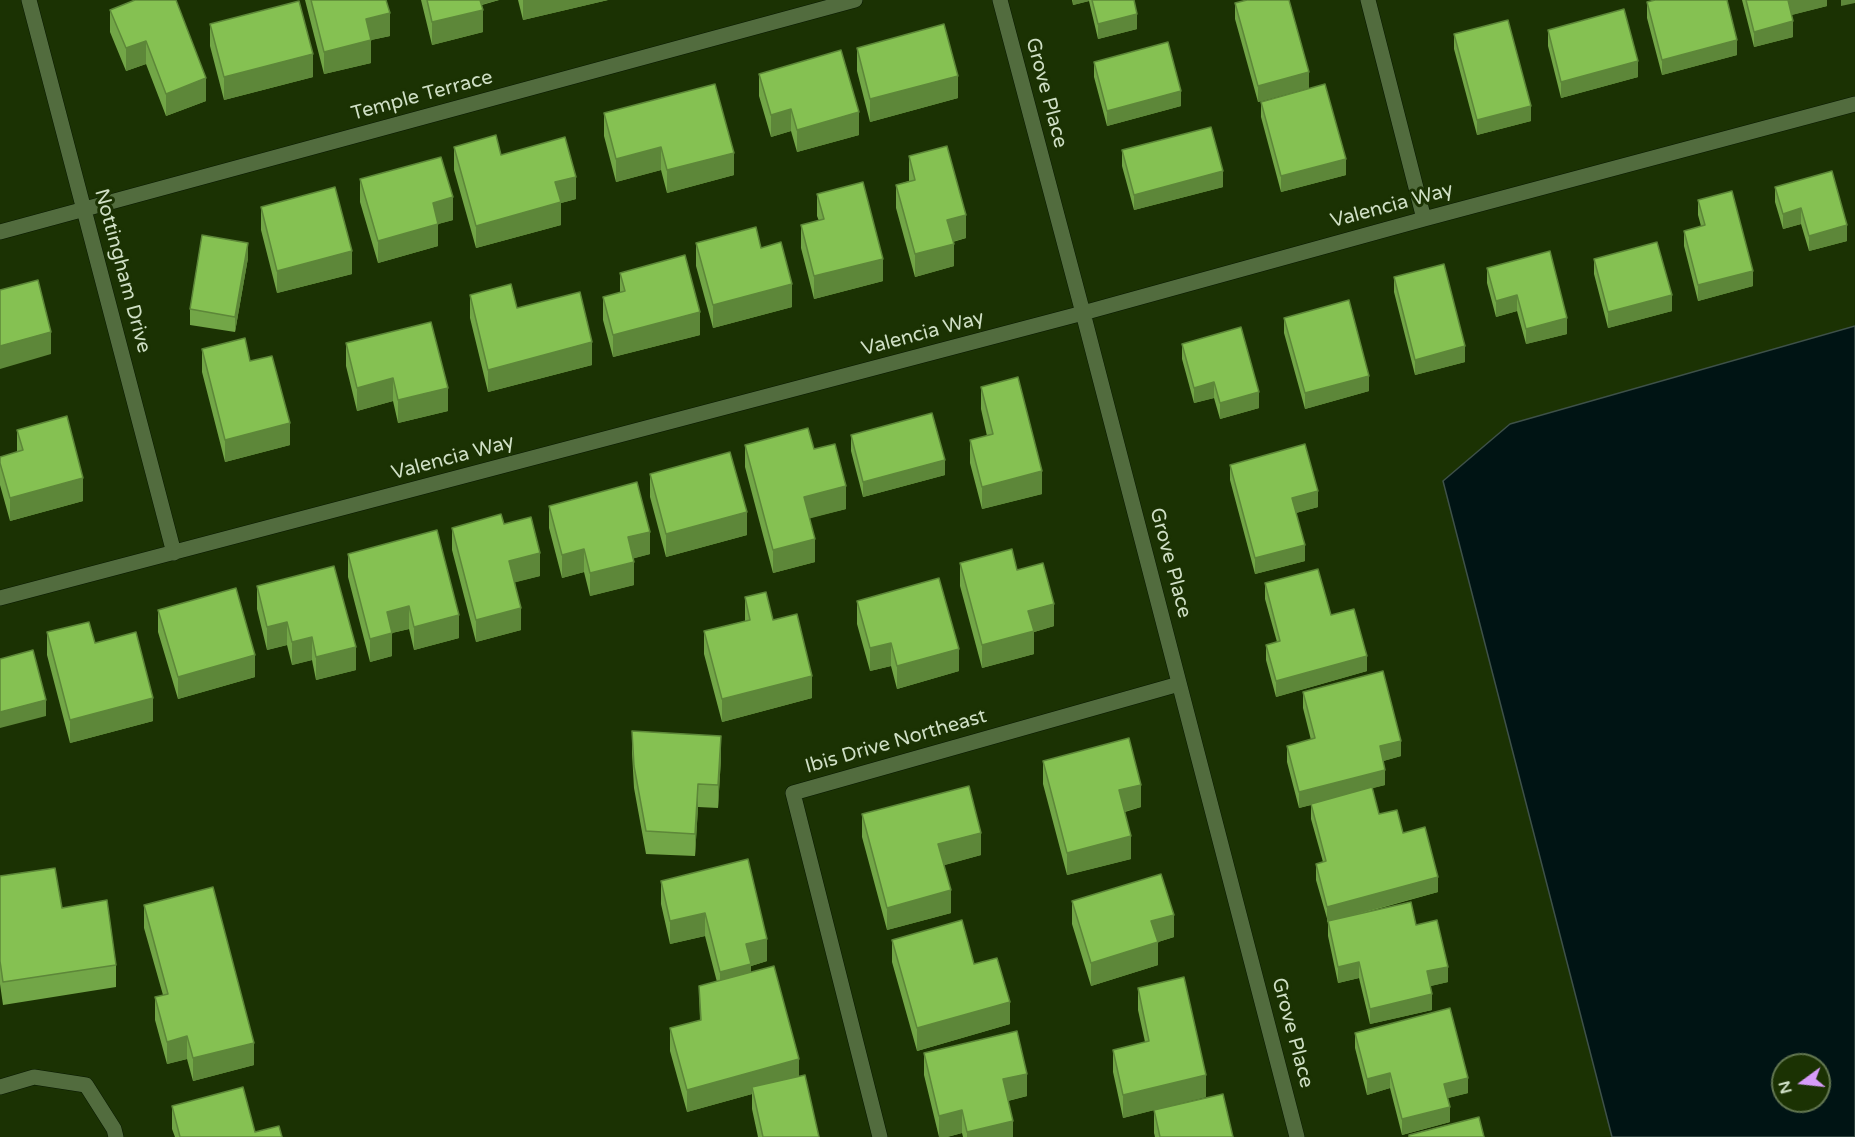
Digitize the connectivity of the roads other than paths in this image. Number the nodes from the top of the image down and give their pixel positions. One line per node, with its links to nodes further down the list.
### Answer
1 (29, 0): 6 (street, Nottingham Drive)
2 (855, 0): 6 (street, Temple Terrace)
3 (1000, 0): 9 (street, Grove Place)
4 (1368, 0): 7 (street)
5 (1855, 104): 7 (street, Valencia Way)
6 (84, 209): 8 (street, Temple Terrace); 10 (street, Nottingham Drive)
7 (1424, 219): 9 (street, Valencia Way)
8 (0, 232)
9 (1083, 313): 10 (street, Valencia Way); 12 (street, Grove Place)
10 (174, 553): 11 (street, Valencia Way)
11 (0, 598)
12 (1179, 684): 15 (street, Ibis Drive Northeast); 16 (street, Grove Place)
13 (0, 1086): 14 (street)
14 (116, 1137)
15 (880, 1137)
16 (1297, 1137)

